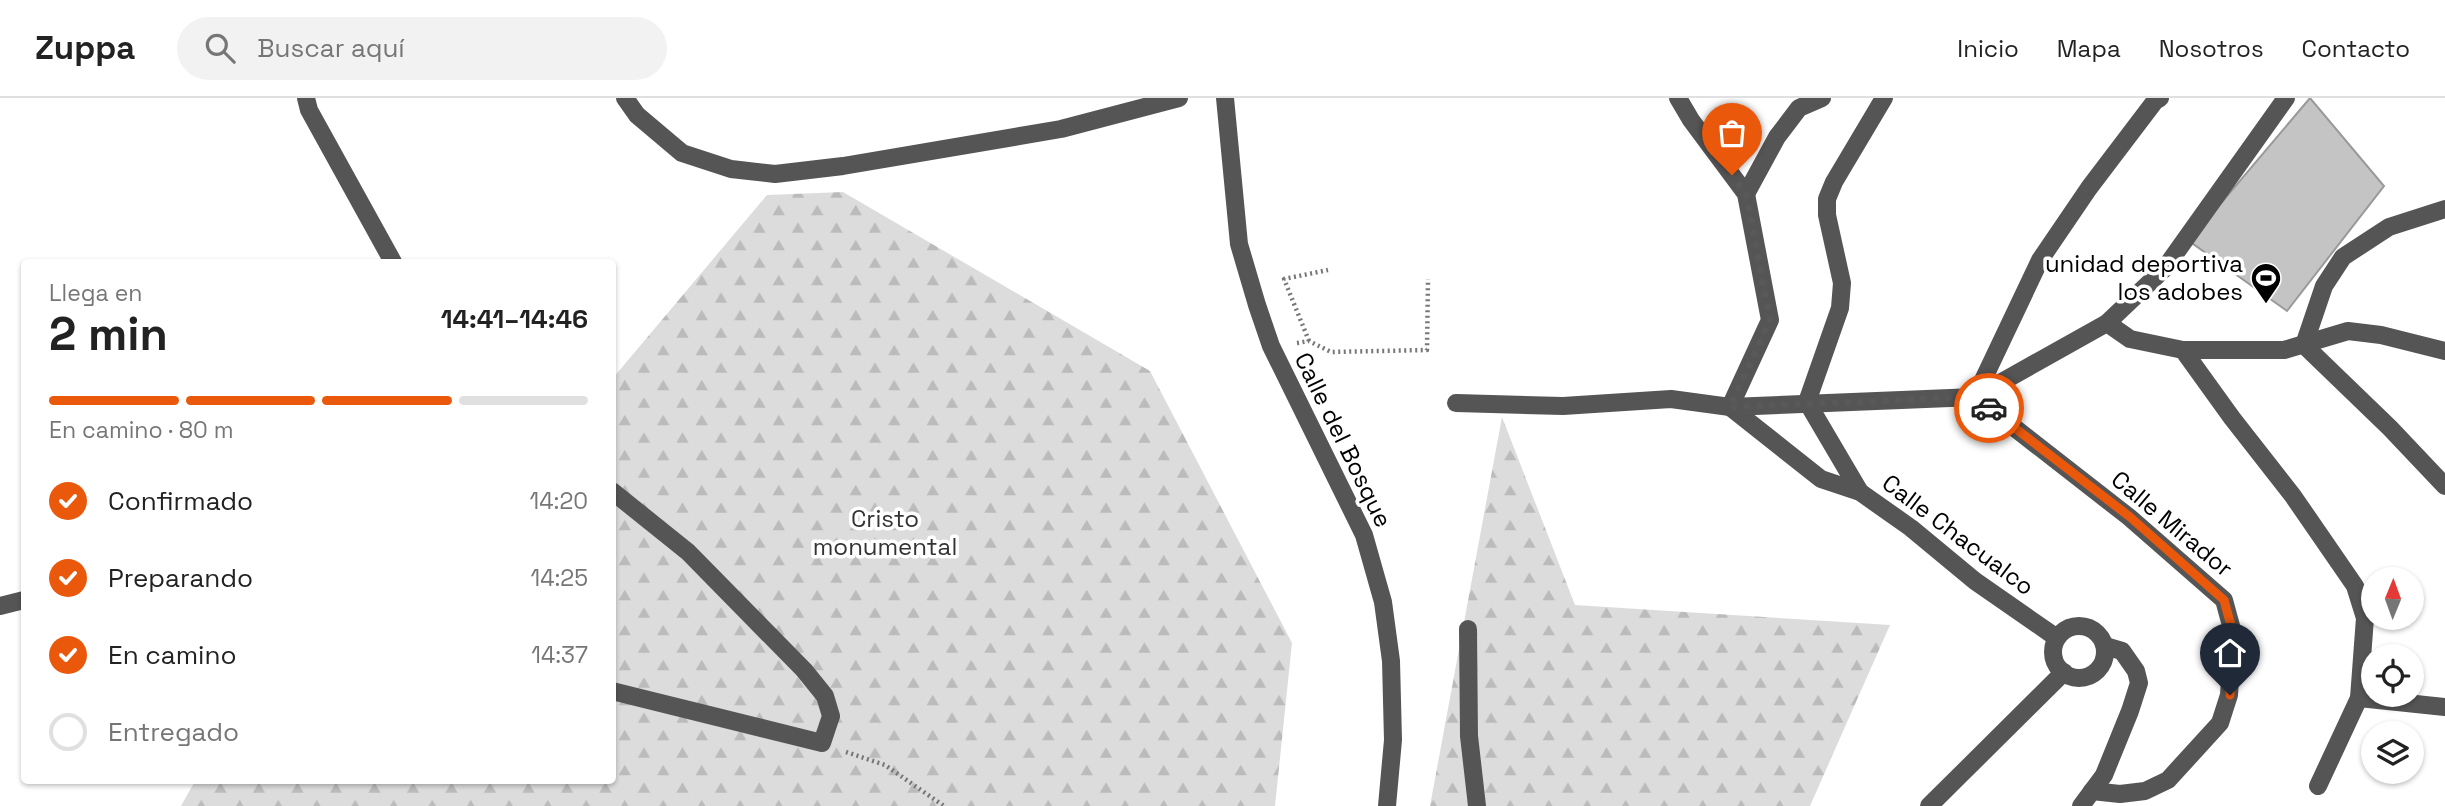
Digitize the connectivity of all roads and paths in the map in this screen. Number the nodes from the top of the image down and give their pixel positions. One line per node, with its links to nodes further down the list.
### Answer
1 (306, 98): 12 (street)
2 (625, 98): 3 (street)
3 (1179, 98)
4 (1225, 98): 18 (street, Calle del Bosque)
5 (1678, 98): 10 (street)
6 (1822, 98): 10 (street)
7 (1884, 98): 22 (street)
8 (2160, 98): 21 (street)
9 (2286, 98): 15 (street)
10 (1746, 194): 24 (street)
11 (2445, 209): 17 (street)
12 (391, 259)
13 (1328, 270): 16 (path)
14 (1428, 279): 16 (path)
15 (2106, 323): 19 (street); 21 (street)
16 (1309, 341): 18 (path)
17 (2304, 345): 19 (street); 20 (street); 25 (street)
18 (1271, 346): 41 (street, Calle del Bosque)
19 (2183, 349): 35 (street)
20 (2445, 351)
21 (1975, 397): 22 (street); 39 (street, Calle Mirador)
22 (1807, 402): 24 (street); 26 (street)
23 (1456, 403): 24 (street)
24 (1730, 407): 26 (street, Calle Chacualco)
25 (2445, 486)
26 (1860, 492): 31 (street, Calle Chacualco)
27 (616, 494): 37 (street)
28 (21, 601): 29 (street)
29 (0, 606)
30 (1468, 629): 42 (street)
31 (2057, 638): 32 (street); 33 (street)
32 (2105, 646): 33 (street); 39 (street, Calle Mirador)
33 (2064, 672): 43 (street)
34 (616, 692): 37 (street)
35 (2359, 698): 36 (street); 38 (street)
36 (2445, 707)
37 (822, 743): 40 (path)
38 (2318, 786)
39 (2086, 799)
40 (944, 806)
41 (1387, 806)
42 (1477, 806)
43 (1929, 806)

